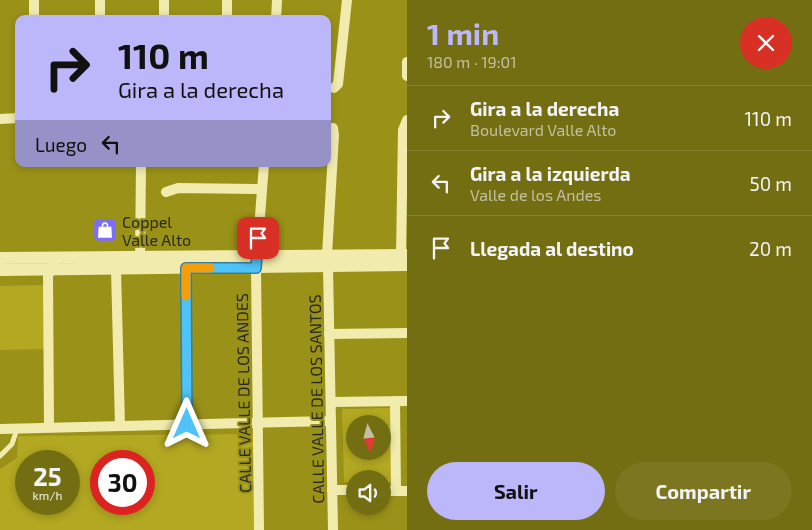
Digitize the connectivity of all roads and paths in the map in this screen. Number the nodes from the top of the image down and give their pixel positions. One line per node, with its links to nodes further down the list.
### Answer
1 (34, 0): 7 (street)
2 (100, 0): 8 (street)
3 (164, 0): 9 (street)
4 (227, 0): 10 (street)
5 (277, 0): 11 (street)
6 (347, 0): 14 (street)
7 (34, 15)
8 (100, 15)
9 (164, 15)
10 (227, 15)
11 (276, 15)
12 (407, 62): 13 (street)
13 (407, 76)
14 (334, 88)
15 (15, 118): 16 (street)
16 (0, 119)
17 (407, 120): 24 (street)
18 (333, 128): 26 (street, CALLE VALLE DE LOS SANTOS)
19 (141, 167): 27 (street)
20 (264, 167): 21 (street, CALLE VALLE DE LOS ANDES)
21 (262, 189): 22 (street); 25 (street, CALLE VALLE DE LOS ANDES)
22 (166, 192)
23 (0, 258): 28 (street)
24 (405, 258): 26 (street)
25 (256, 261): 26 (street); 27 (street); 29 (street); 38 (street, CALLE VALLE DE LOS ANDES)
26 (327, 261): 33 (street, CALLE VALLE DE LOS SANTOS)
27 (140, 263): 28 (street); 29 (street); 30 (street)
28 (53, 264): 30 (street); 31 (street); 42 (street)
29 (186, 268): 39 (street)
30 (116, 269): 40 (street)
31 (0, 270)
32 (407, 333): 33 (street)
33 (330, 334): 36 (street, CALLE VALLE DE LOS SANTOS)
34 (395, 401): 35 (street); 36 (street); 47 (street)
35 (407, 401)
36 (331, 402): 37 (street, CALLE VALLE DE LOS SANTOS)
37 (331, 421): 38 (street); 45 (street, CALLE VALLE DE LOS SANTOS)
38 (258, 423): 39 (street); 48 (street, CALLE VALLE DE LOS ANDES)
39 (187, 424): 40 (street)
40 (120, 426): 42 (street)
41 (17, 428): 42 (street); 43 (street); 44 (lane)
42 (49, 428)
43 (0, 429)
44 (0, 456)
45 (332, 490): 46 (street); 49 (street, CALLE VALLE DE LOS SANTOS)
46 (346, 490)
47 (402, 491)
48 (259, 530)
49 (333, 530)

